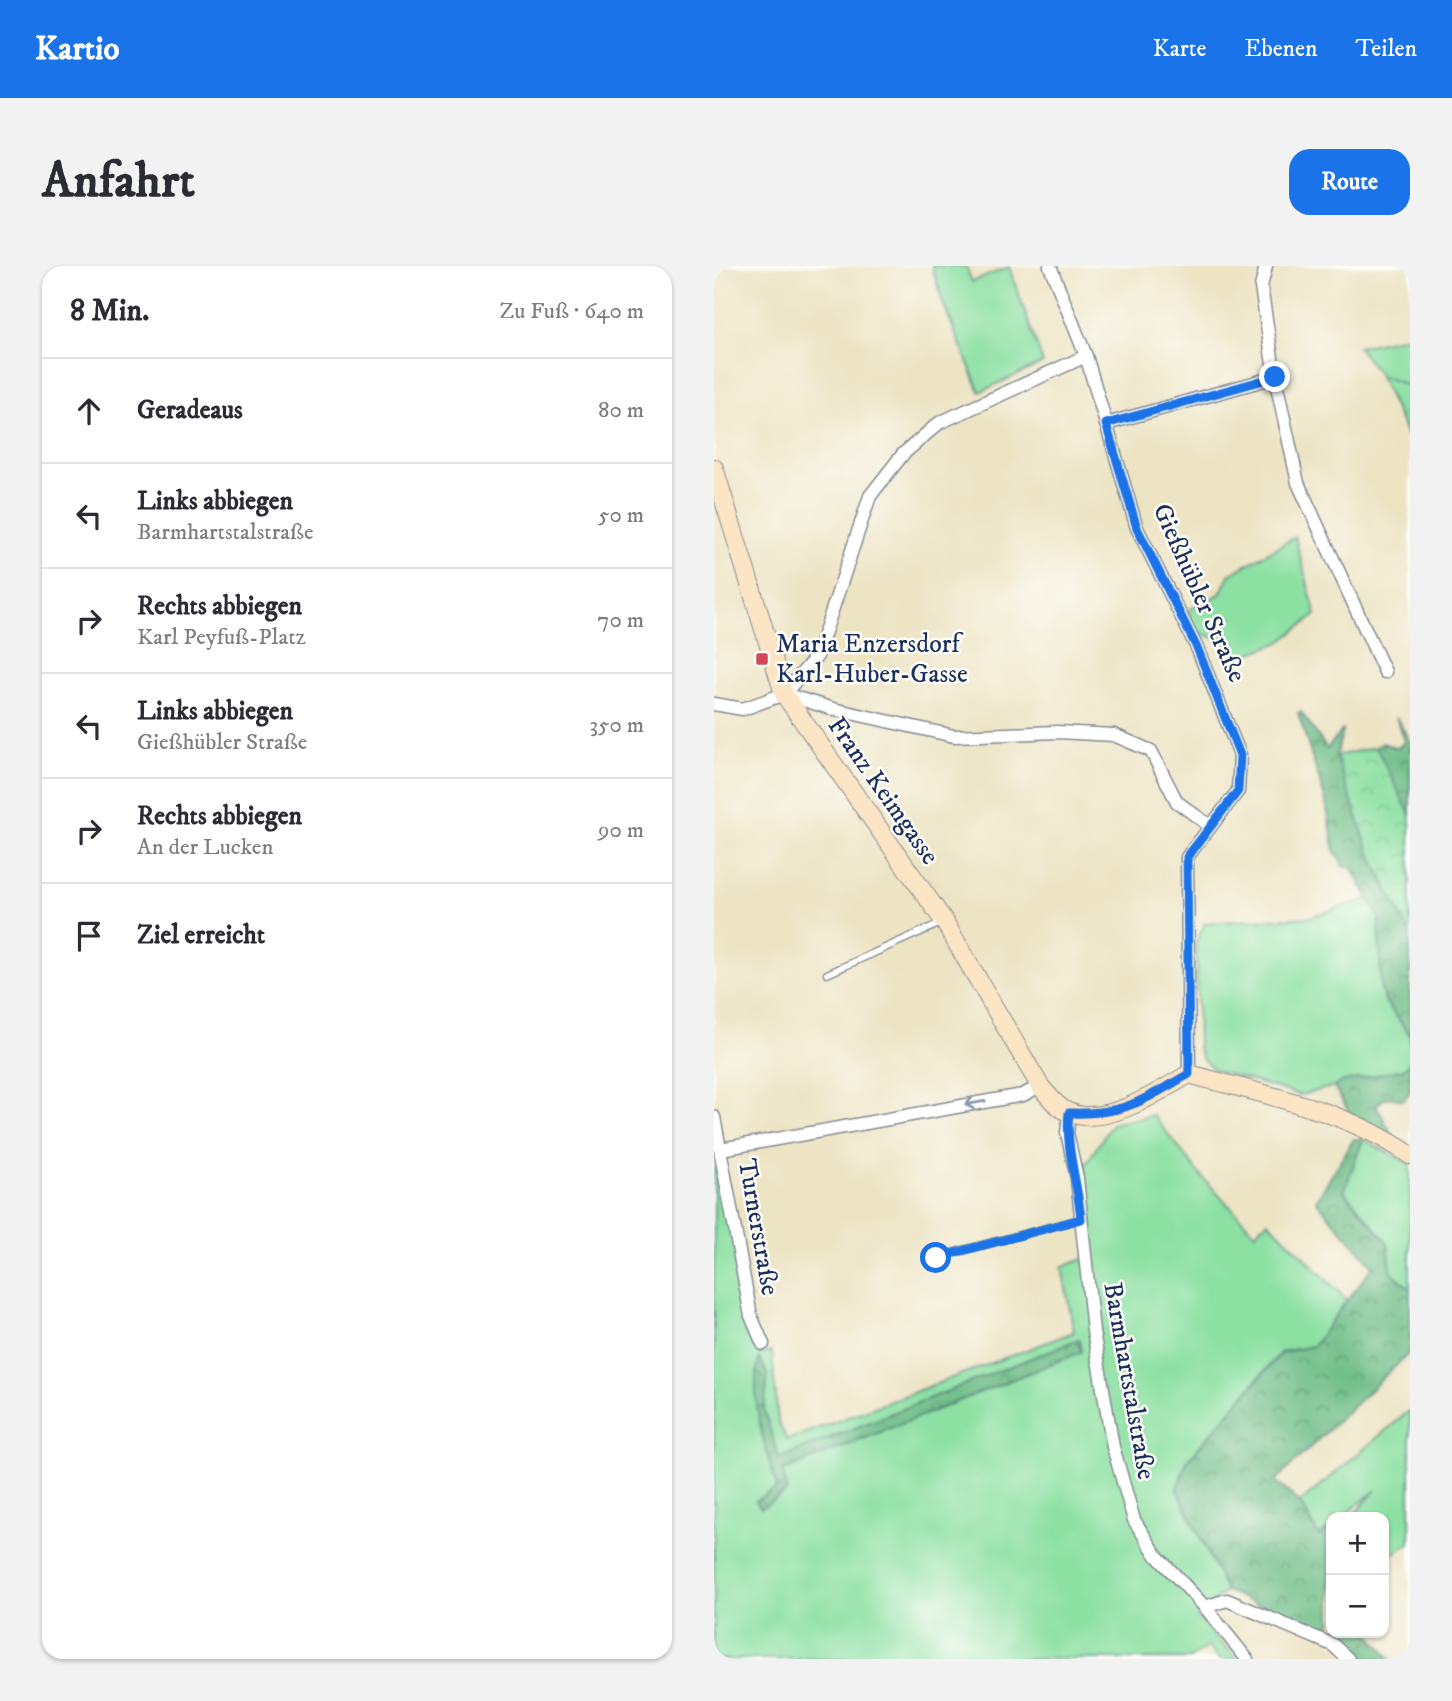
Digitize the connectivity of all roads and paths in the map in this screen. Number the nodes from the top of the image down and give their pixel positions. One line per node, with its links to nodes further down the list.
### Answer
1 (1050, 266): 3 (street, Gießhübler Straße)
2 (1266, 266): 4 (street)
3 (1086, 356): 5 (street, Gießhübler Straße); 8 (street)
4 (1275, 377): 5 (street); 7 (street)
5 (1106, 424): 10 (street, Gießhübler Straße)
6 (714, 468): 8 (main road, Franz Keimgasse)
7 (1385, 672)
8 (784, 694): 9 (street); 10 (street); 11 (main road, Franz Keimgasse)
9 (714, 704)
10 (1210, 826): 13 (street, Gießhübler Straße)
11 (944, 921): 12 (lane); 14 (main road, Franz Keimgasse)
12 (827, 974)
13 (1189, 1074): 15 (main road); 18 (main road)
14 (1040, 1086): 15 (main road, Franz Keimgasse); 17 (street, one-way to 17)
15 (1069, 1113): 19 (street, Barmhartstalstraße)
16 (714, 1116): 17 (street, Turnerstraße)
17 (721, 1149): 21 (street, Turnerstraße)
18 (1410, 1155)
19 (1081, 1219): 20 (lane); 22 (street, Barmhartstalstraße)
20 (936, 1258)
21 (763, 1344)
22 (1205, 1607): 23 (street, Barmhartstalstraße); 24 (street)
23 (1247, 1659)
24 (1348, 1659)

